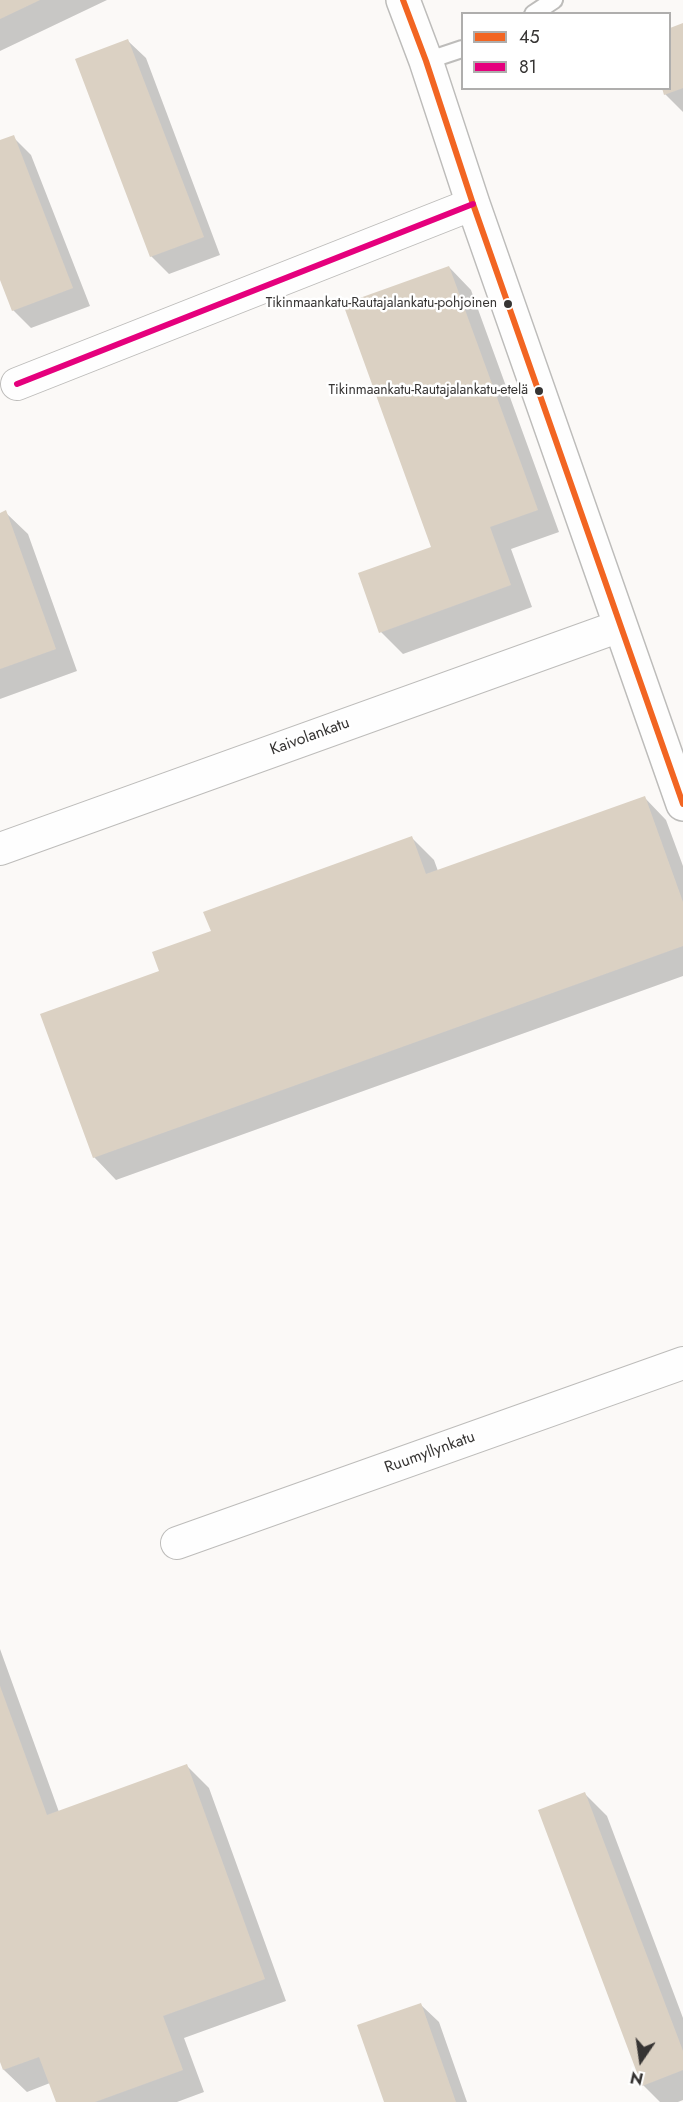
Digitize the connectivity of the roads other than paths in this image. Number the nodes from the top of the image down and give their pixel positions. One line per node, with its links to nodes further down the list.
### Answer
1 (403, 0): 5 (street)
2 (554, 0): 3 (lane)
3 (536, 12)
4 (461, 49): 5 (lane)
5 (426, 61): 6 (street)
6 (473, 204): 7 (street); 8 (street)
7 (17, 384)
8 (620, 626): 9 (street); 10 (street, Kaivolankatu)
9 (683, 804)
10 (0, 849)
11 (683, 1363): 12 (street, Ruumyllynkatu)
12 (177, 1544)

